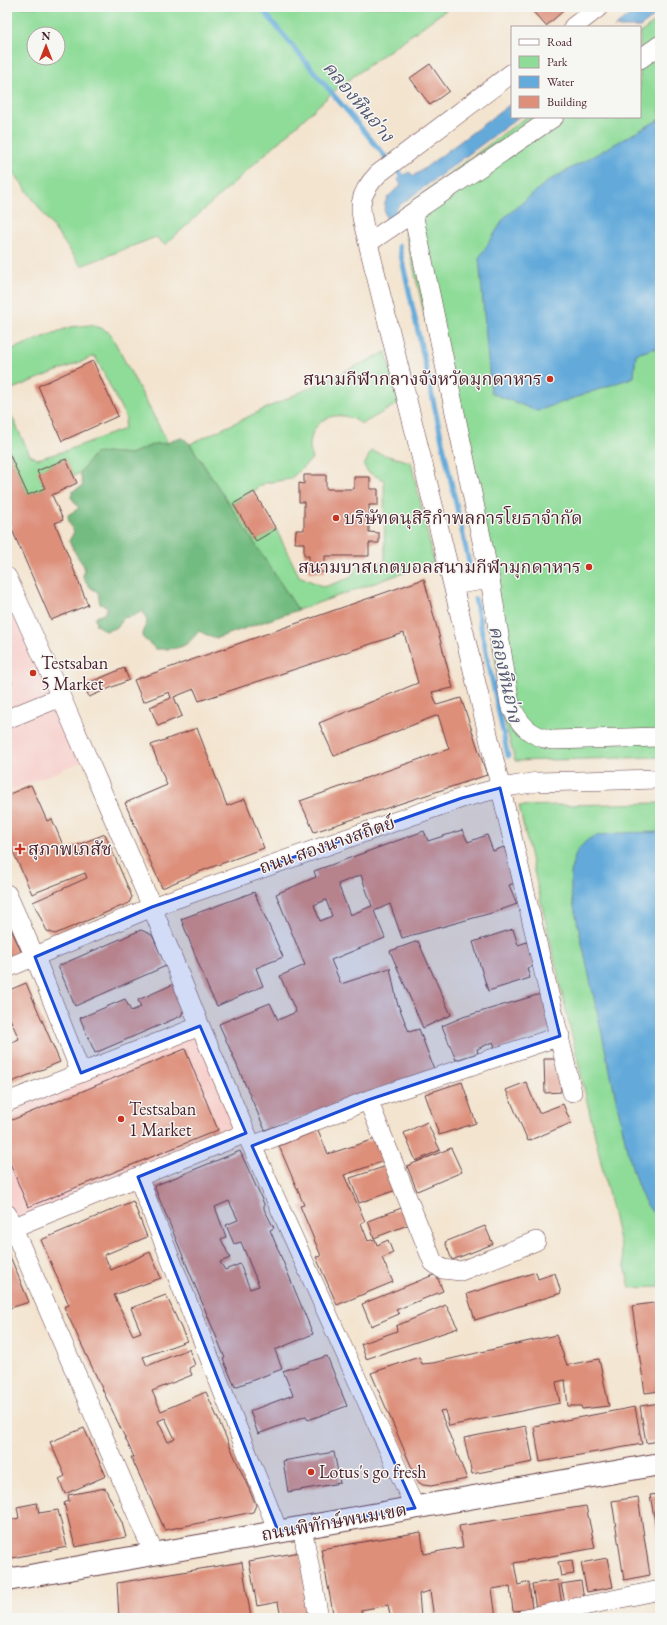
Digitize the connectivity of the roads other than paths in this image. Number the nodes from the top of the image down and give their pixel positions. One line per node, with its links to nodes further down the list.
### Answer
1 (599, 7): 2 (street)
2 (574, 26)
3 (660, 46): 4 (street)
4 (641, 58)
5 (511, 74): 8 (street)
6 (553, 118): 7 (street)
7 (413, 213): 8 (street); 10 (street)
8 (368, 244): 11 (street)
9 (7, 577): 12 (street)
10 (490, 579): 11 (street); 15 (street)
11 (453, 585): 17 (street)
12 (11, 597): 13 (street)
13 (61, 697): 14 (street); 19 (street)
14 (7, 719)
15 (660, 737)
16 (660, 779): 17 (street, ถนน สองนางสถิตย์)
17 (500, 788): 19 (street, ถนน สองนางสถิตย์); 23 (street)
18 (7, 894): 20 (street)
19 (152, 907): 20 (street, ถนน สองนางสถิตย์); 22 (street)
20 (35, 957): 21 (street, ถนน สองนางสถิตย์); 24 (street)
21 (7, 968)
22 (200, 1026): 24 (street); 28 (street)
23 (560, 1036): 25 (street); 26 (street)
24 (81, 1073): 27 (street)
25 (572, 1092)
26 (368, 1100): 28 (street); 31 (street)
27 (7, 1102)
28 (249, 1139): 29 (street); 33 (street)
29 (138, 1177): 30 (street); 35 (street)
30 (9, 1224): 36 (street)
31 (536, 1241)
32 (660, 1464): 33 (main road, ถนนพิทักษ์พนมเขต)
33 (415, 1508): 34 (main road, ถนนพิทักษ์พนมเขต)
34 (302, 1527): 35 (main road, ถนนพิทักษ์พนมเขต); 39 (street)
35 (278, 1531): 36 (main road, ถนนพิทักษ์พนมเขต)
36 (154, 1554): 37 (main road, ถนนพิทักษ์พนมเขต)
37 (7, 1580)
38 (660, 1590): 40 (street)
39 (319, 1618)
40 (526, 1618)

